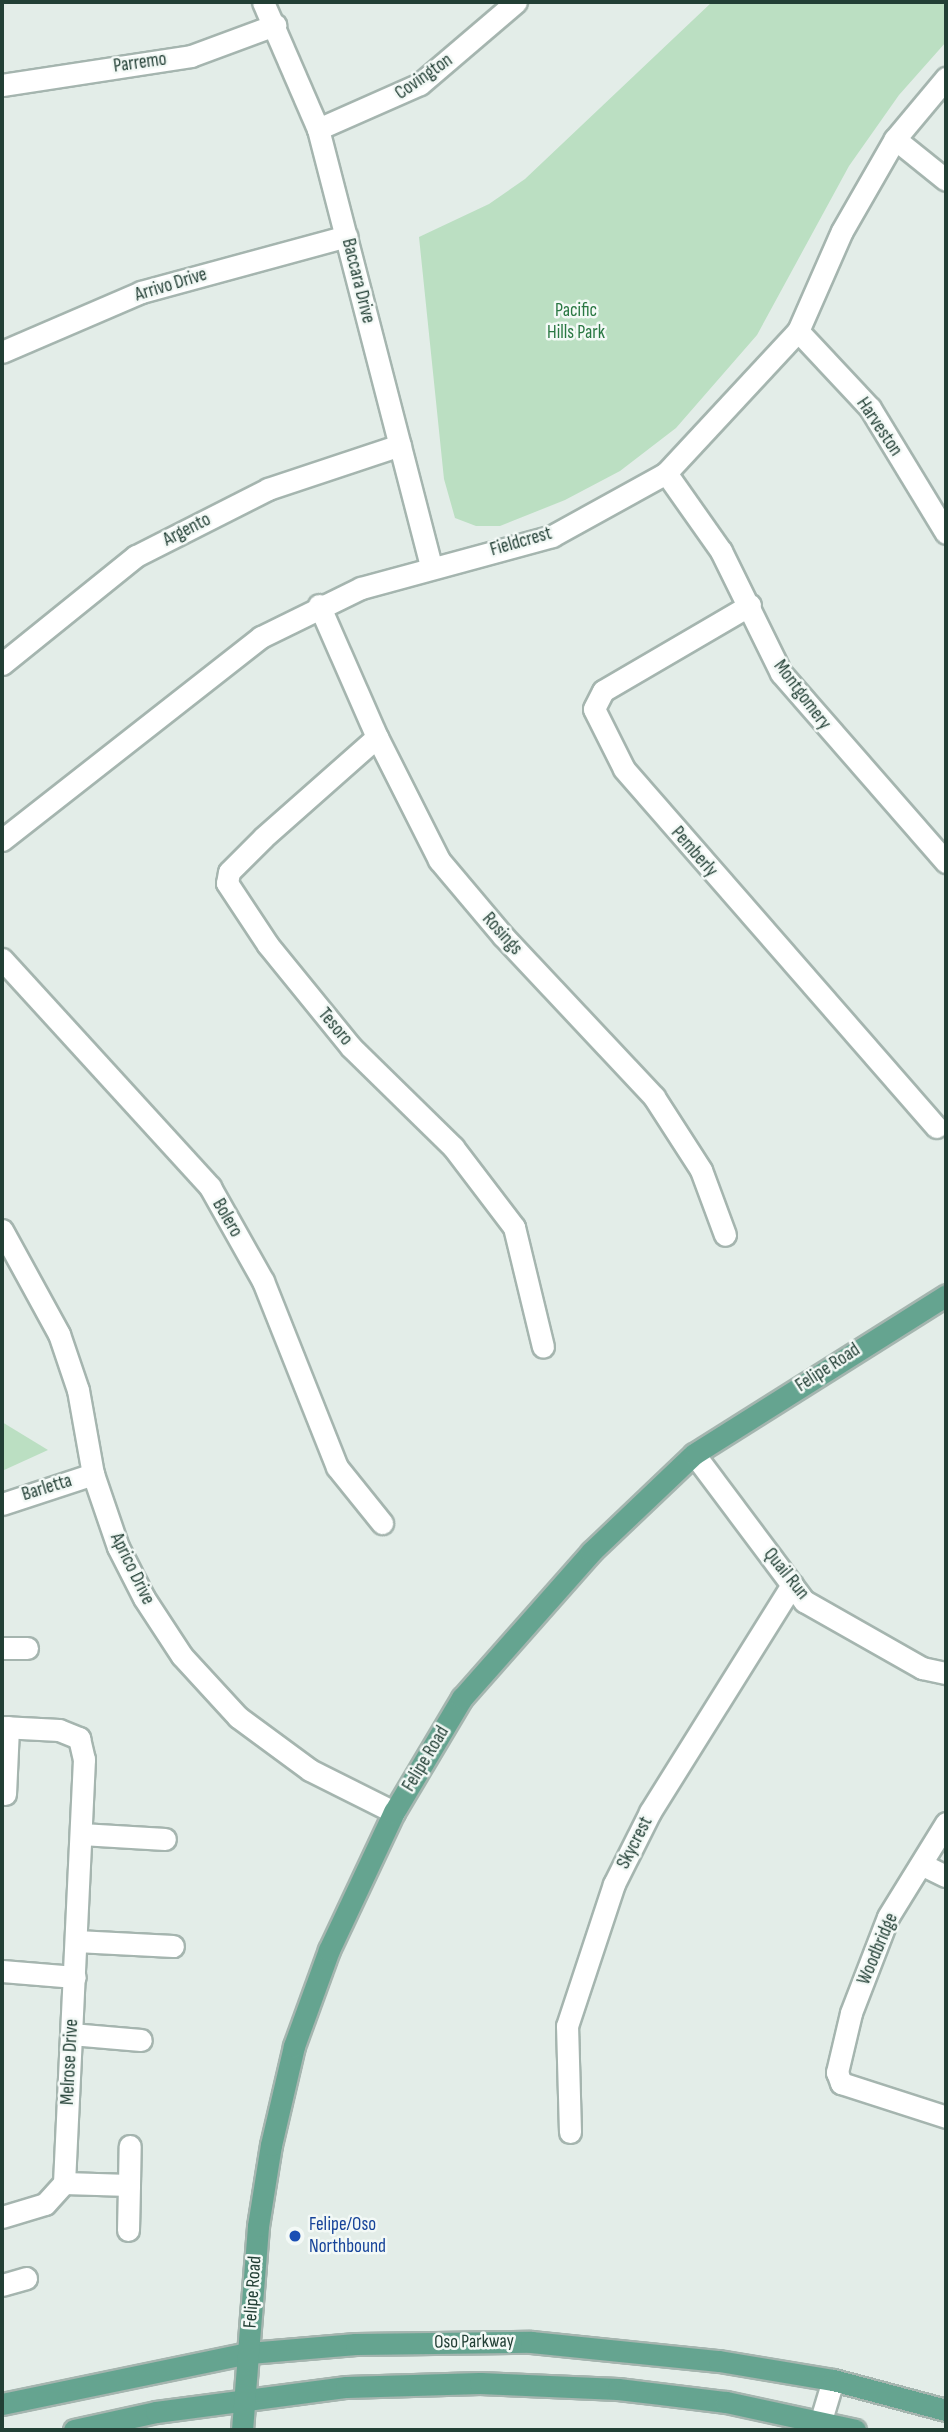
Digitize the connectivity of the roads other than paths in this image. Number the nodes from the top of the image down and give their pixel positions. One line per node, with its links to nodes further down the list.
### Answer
1 (263, 2): 3 (street, Baccara Drive)
2 (516, 2): 6 (street, Covington)
3 (275, 25): 5 (street, Parremo); 6 (street, Baccara Drive)
4 (946, 78): 7 (street, Fieldcrest)
5 (2, 85)
6 (318, 129): 9 (street, Baccara Drive)
7 (895, 139): 8 (street); 10 (street, Fieldcrest)
8 (946, 180)
9 (347, 236): 11 (street, Arrivo Drive); 12 (street, Baccara Drive)
10 (798, 331): 13 (street, Fieldcrest); 14 (street, Harveston)
11 (2, 352)
12 (400, 445): 15 (street, Baccara Drive); 18 (street, Argento)
13 (666, 473): 15 (street, Fieldcrest); 17 (street, Montgomery)
14 (946, 533)
15 (430, 567): 16 (street, Fieldcrest)
16 (319, 605): 19 (street, Rosings); 20 (street, Fieldcrest)
17 (750, 605): 21 (street, Montgomery); 23 (street, Pemberly)
18 (2, 664)
19 (377, 737): 25 (street, Rosings); 27 (street, Tesoro)
20 (2, 840)
21 (946, 862)
22 (2, 959): 31 (street, Bolero)
23 (936, 1127)
24 (2, 1230): 29 (street, Aprico Drive)
25 (725, 1235)
26 (946, 1295): 28 (main road, Felipe Road)
27 (543, 1347)
28 (694, 1454): 32 (street, Quail Run); 38 (main road, Felipe Road)
29 (93, 1474): 30 (street, Barletta); 38 (street, Aprico Drive)
30 (2, 1504)
31 (382, 1523)
32 (792, 1585): 35 (street, Quail Run); 51 (street, Skycrest)
33 (2, 1648): 34 (street)
34 (27, 1648)
35 (946, 1673)
36 (5, 1727): 37 (street); 40 (street, Melrose Drive)
37 (5, 1794)
38 (394, 1812): 59 (main road, Felipe Road)
39 (946, 1824): 42 (street, Woodbridge)
40 (81, 1834): 41 (street); 44 (street, Melrose Drive)
41 (164, 1839)
42 (923, 1865): 43 (street); 50 (street, Woodbridge)
43 (946, 1876)
44 (76, 1941): 45 (street); 47 (street, Melrose Drive)
45 (173, 1946)
46 (2, 1972): 47 (street)
47 (75, 1977): 48 (street, Melrose Drive)
48 (71, 2034): 49 (street); 53 (street, Melrose Drive)
49 (141, 2040)
50 (946, 2117)
51 (569, 2132)
52 (130, 2146): 54 (street)
53 (64, 2183): 54 (street); 55 (street)
54 (129, 2185): 56 (street)
55 (2, 2214)
56 (128, 2230)
57 (26, 2278): 58 (street)
58 (2, 2285)
59 (249, 2353): 60 (main road, Oso Parkway); 61 (main road, Felipe Road); 62 (main road, Oso Parkway)
60 (833, 2380): 63 (main road, Oso Parkway); 64 (street)
61 (246, 2399): 64 (main road); 65 (main road); 66 (main road, Felipe Road)
62 (2, 2404)
63 (946, 2410)
64 (819, 2425): 67 (main road)
65 (74, 2430)
66 (242, 2430)
67 (855, 2430)

